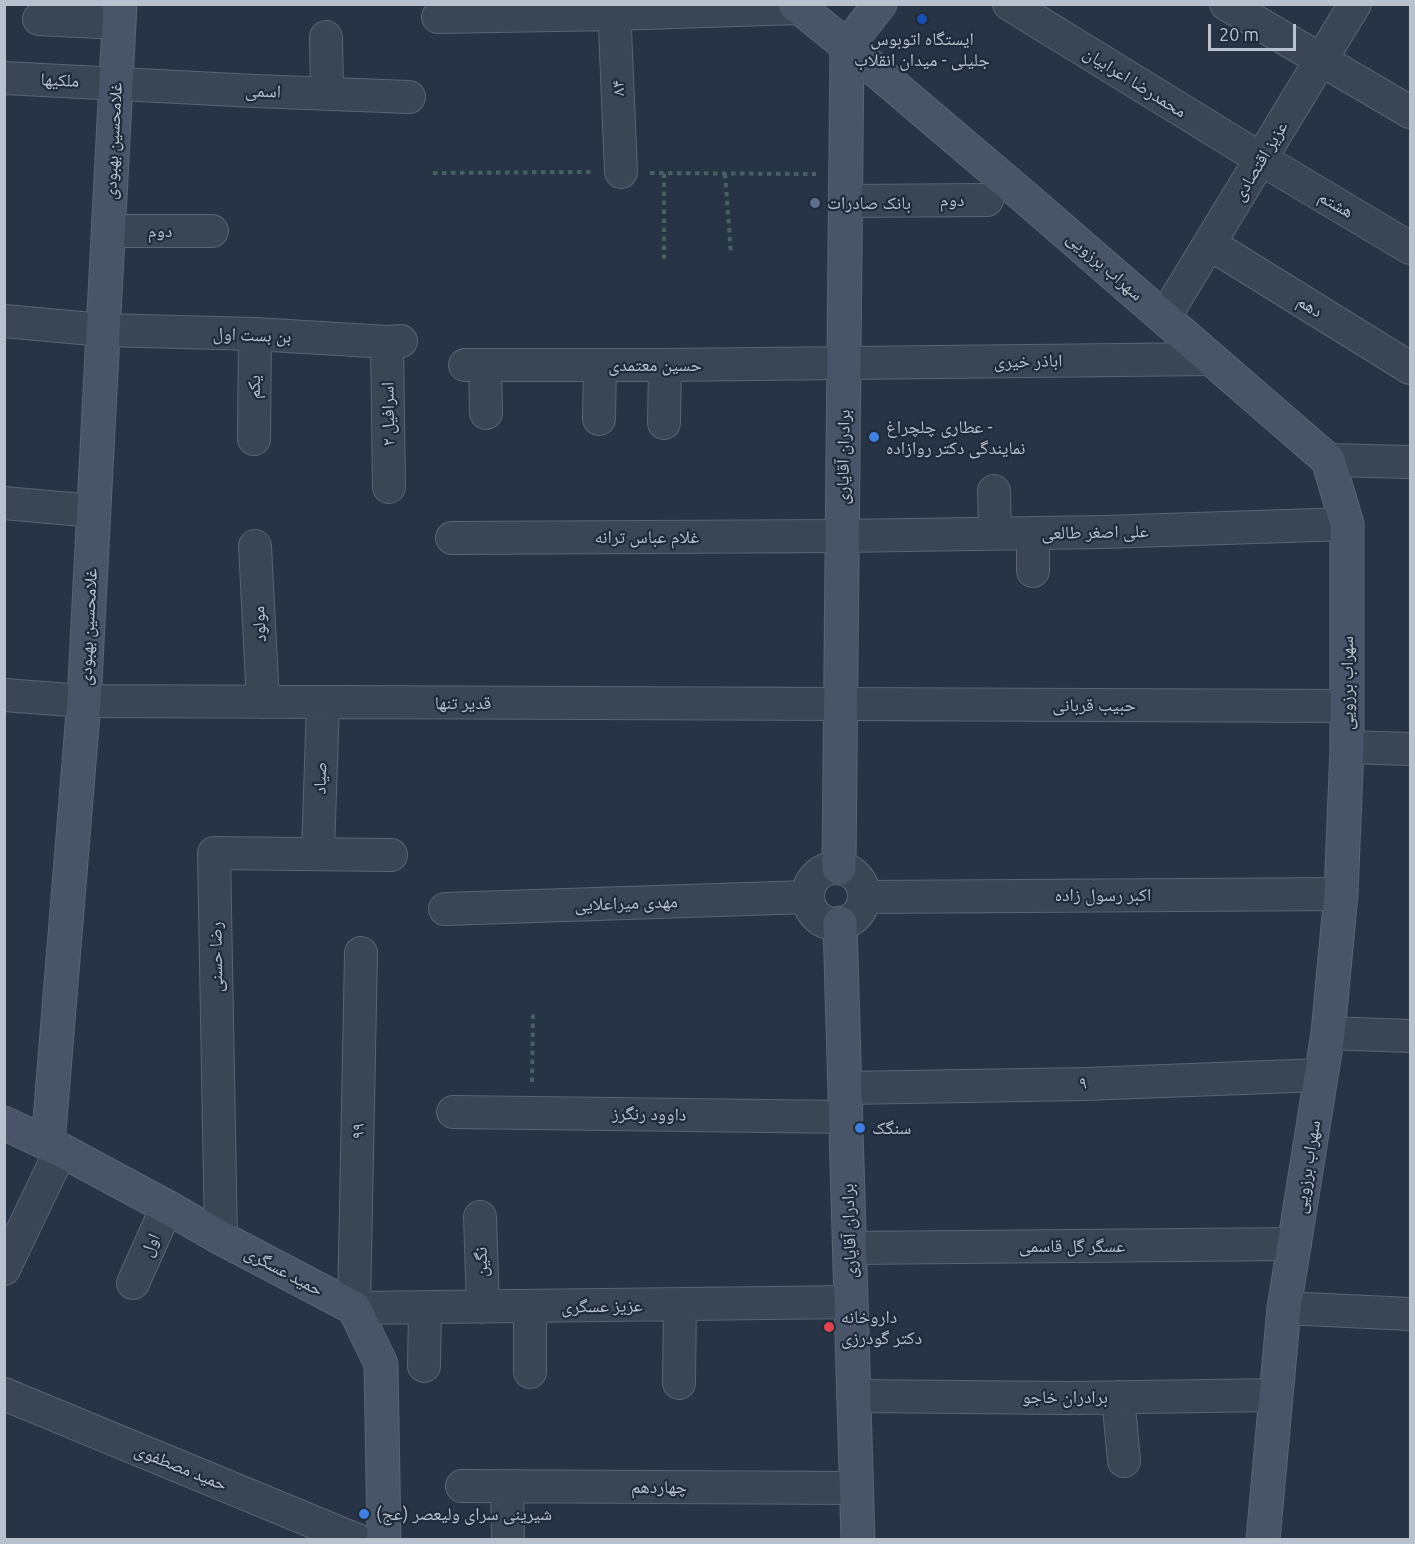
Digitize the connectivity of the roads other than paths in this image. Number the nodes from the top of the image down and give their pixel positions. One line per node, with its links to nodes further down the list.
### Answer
1 (880, 4): 11 (main road)
2 (1009, 4): 18 (street, محمدرضا اعرابیان)
3 (1226, 4): 12 (street)
4 (1355, 4): 12 (street, عزیز اقتصادی)
5 (797, 6): 6 (street); 11 (main road, سهراب برزویی)
6 (614, 9): 8 (street); 19 (street, ۸۴)
7 (119, 14): 9 (street); 14 (main road, غلامحسین بهبودی)
8 (438, 17)
9 (39, 19)
10 (326, 37): 15 (street)
11 (847, 46): 21 (main road, برادران آقایاری); 26 (main road, سهراب برزویی)
12 (1321, 60): 17 (street); 18 (street, عزیز اقتصادی)
13 (4, 78): 14 (street, ملکیها)
14 (116, 83): 15 (street, اسمی); 22 (main road, غلامحسین بهبودی)
15 (327, 93): 16 (street, اسمی)
16 (409, 97)
17 (1410, 112)
18 (1261, 159): 24 (street, عزیز اقتصادی); 25 (street, هشتم)
19 (621, 172)
20 (987, 200): 21 (street, دوم)
21 (845, 201): 32 (main road, برادران آقایاری)
22 (108, 231): 23 (street, دوم); 28 (main road, غلامحسین بهبودی)
23 (212, 231)
24 (1210, 244): 26 (street, عزیز اقتصادی); 35 (street, دهم)
25 (1410, 248)
26 (1164, 318): 31 (main road, سهراب برزویی)
27 (4, 321): 28 (street, بن بست اول)
28 (103, 330): 29 (street, بن بست اول); 45 (main road, غلامحسین بهبودی)
29 (255, 334): 30 (street, بن بست اول); 39 (street, یکم)
30 (394, 341): 42 (street, اسرافیل ۲)
31 (1212, 359): 32 (street, اباذر خیری); 40 (main road, سهراب برزویی)
32 (844, 363): 34 (street, حسین معتمدی); 49 (main road, برادران آقایاری)
33 (600, 365): 34 (street, حسین معتمدی); 36 (street, حسین معتمدی); 37 (street)
34 (665, 365): 38 (street)
35 (1410, 368)
36 (486, 413)
37 (599, 419)
38 (664, 423)
39 (254, 439)
40 (1328, 459): 41 (street); 46 (main road, سهراب برزویی)
41 (1410, 462)
42 (389, 487)
43 (994, 491): 47 (street)
44 (4, 503): 45 (street)
45 (94, 511): 54 (main road, غلامحسین بهبودی)
46 (1347, 524): 48 (street, علی اصغر طالعی); 58 (main road, سهراب برزویی)
47 (995, 533): 48 (street, علی اصغر طالعی); 49 (street, علی اصغر طالعی)
48 (1033, 533): 52 (street)
49 (842, 536): 50 (street, غلام عباس ترانه); 57 (main road, برادران آقایاری)
50 (452, 538)
51 (255, 546): 55 (street, مولود)
52 (1033, 571)
53 (4, 695): 54 (street, قدیر تنها)
54 (84, 701): 55 (street, قدیر تنها); 76 (main road, غلامحسین بهبودی)
55 (263, 702): 56 (street, قدیر تنها)
56 (323, 702): 57 (street, قدیر تنها); 61 (street, صیاد)
57 (841, 704): 58 (street, حبیب قربانی); 63 (main road, برادران آقایاری)
58 (1347, 706): 59 (main road, سهراب برزویی)
59 (1347, 747): 60 (street); 64 (main road, سهراب برزویی)
60 (1410, 749)
61 (318, 853): 62 (street, رضا حسنی); 80 (street, رضا حسنی)
62 (391, 855)
63 (839, 868): 65 (street); 66 (street)
64 (1341, 894): 66 (street, اکبر رسول زاده); 70 (main road, سهراب برزویی)
65 (808, 897): 67 (street, مهدی میراعلایی); 68 (street)
66 (864, 897): 68 (street)
67 (445, 909)
68 (840, 923): 73 (main road, برادران آقایاری)
69 (361, 953): 89 (street, ۹۹)
70 (1328, 1033): 71 (street); 72 (main road, سهراب برزویی)
71 (1410, 1036)
72 (1321, 1075): 73 (street, ۹); 81 (main road, سهراب برزویی)
73 (845, 1103): 74 (street, داوود رنگرز); 82 (main road, برادران آقایاری)
74 (453, 1112)
75 (4, 1123): 76 (main road, حمید عسگری)
76 (54, 1147): 77 (main road, حمید عسگری); 79 (street, غلامحسین بهبودی); 83 (street, غلامحسین بهبودی)
77 (167, 1207): 80 (main road, حمید عسگری); 84 (street, اول)
78 (480, 1217): 88 (street, نگین)
79 (4, 1238)
80 (221, 1238): 89 (main road, حمید عسگری)
81 (1295, 1244): 82 (street, عسگر گل قاسمی); 91 (main road, سهراب برزویی)
82 (849, 1248): 85 (main road, برادران آقایاری)
83 (4, 1269)
84 (133, 1283)
85 (851, 1302): 86 (street, عزیز عسگری); 98 (main road, برادران آقایاری)
86 (680, 1305): 87 (street, عزیز عسگری); 95 (street)
87 (530, 1306): 88 (street, عزیز عسگری); 94 (street)
88 (483, 1307): 90 (street, عزیز عسگری)
89 (354, 1308): 90 (street, عزیز عسگری); 105 (main road)
90 (425, 1308): 93 (street)
91 (1284, 1308): 92 (street); 97 (main road, سهراب برزویی)
92 (1410, 1314)
93 (424, 1366)
94 (530, 1372)
95 (679, 1383)
96 (4, 1394): 104 (street, حمید مصطفوی)
97 (1276, 1395): 99 (street, برادران خاجو); 108 (main road, سهراب برزویی)
98 (853, 1396): 99 (street, برادران خاجو); 103 (main road, برادران آقایاری)
99 (1119, 1397): 100 (street)
100 (1124, 1461)
101 (462, 1486): 102 (street, چهاردهم)
102 (507, 1486): 103 (street, چهاردهم); 106 (street)
103 (856, 1488): 107 (main road, برادران آقایاری)
104 (357, 1539)
105 (384, 1539)
106 (508, 1539)
107 (858, 1539)
108 (1263, 1539)

